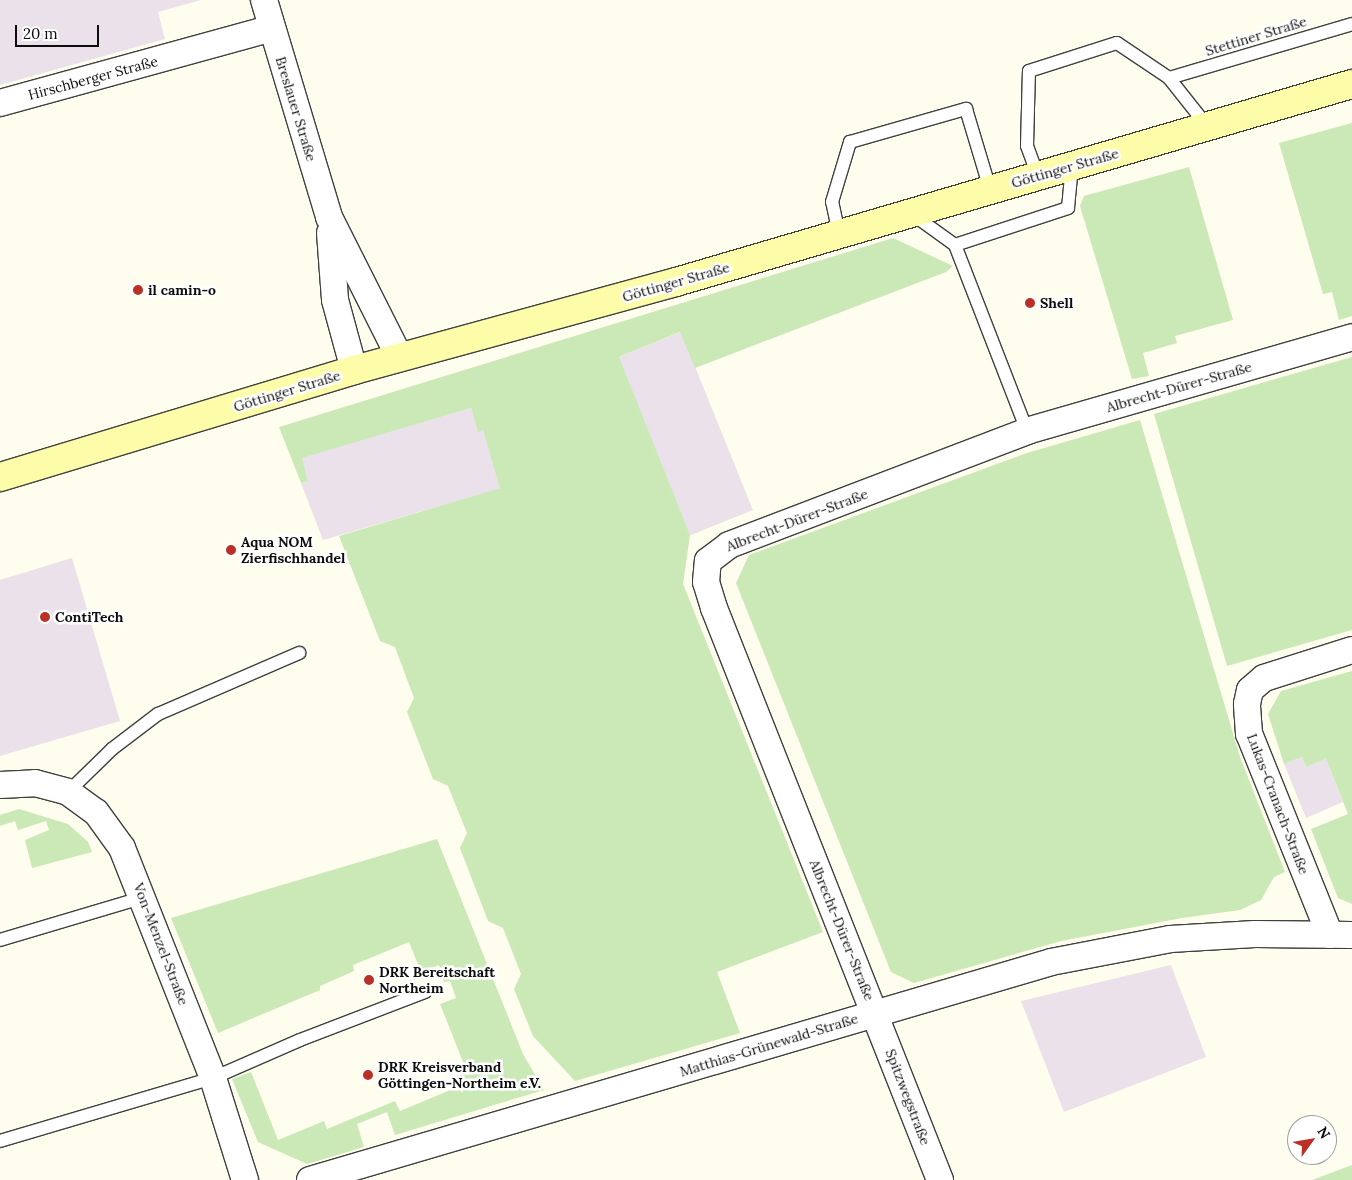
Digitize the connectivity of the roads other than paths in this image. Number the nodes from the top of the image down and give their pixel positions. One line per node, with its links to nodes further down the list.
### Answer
1 (264, 0): 3 (street, Breslauer Straße)
2 (1352, 24): 4 (lane, Stettiner Straße)
3 (272, 28): 6 (street, Hirschberger Straße); 12 (street, Breslauer Straße)
4 (1169, 78): 7 (lane); 9 (lane)
5 (1352, 84): 7 (main road, Göttinger Straße)
6 (0, 103)
7 (1207, 126): 8 (main road, Göttinger Straße)
8 (1072, 166): 9 (main road, Göttinger Straße); 14 (lane)
9 (1038, 176): 10 (main road, Göttinger Straße)
10 (990, 189): 11 (main road, Göttinger Straße); 13 (lane)
11 (911, 213): 13 (main road, Göttinger Straße); 14 (lane)
12 (329, 217): 16 (street, Breslauer Straße); 17 (street, Breslauer Straße)
13 (839, 234): 16 (main road, Göttinger Straße)
14 (955, 245): 18 (lane)
15 (1352, 337): 18 (street, Albrecht-Dürer-Straße)
16 (400, 358): 17 (main road, Göttinger Straße)
17 (354, 370): 19 (main road, Göttinger Straße)
18 (1027, 432): 28 (street, Albrecht-Dürer-Straße)
19 (0, 477)
20 (1352, 650): 25 (street, Lukas-Cranach-Straße)
21 (298, 653): 23 (lane)
22 (0, 785): 23 (street, Von-Menzel-Straße)
23 (68, 792): 24 (street, Von-Menzel-Straße)
24 (144, 897): 26 (lane); 29 (street, Von-Menzel-Straße)
25 (1341, 935): 28 (street, Matthias-Grünewald-Straße)
26 (0, 940)
27 (425, 992): 29 (lane)
28 (875, 1014): 32 (street, Matthias-Grünewald-Straße); 33 (street, Spitzwegstraße)
29 (213, 1078): 30 (lane); 31 (street, Von-Menzel-Straße)
30 (0, 1141)
31 (245, 1180)
32 (310, 1180)
33 (940, 1180)

